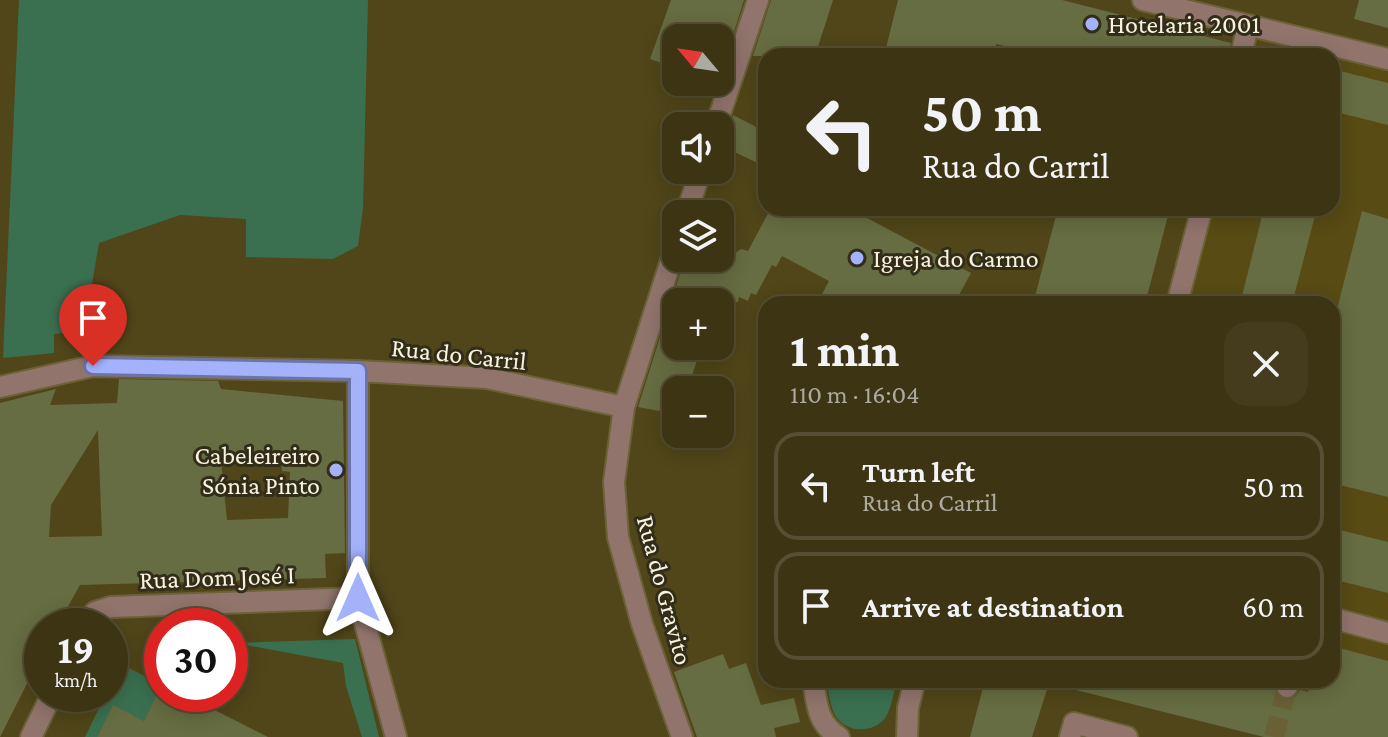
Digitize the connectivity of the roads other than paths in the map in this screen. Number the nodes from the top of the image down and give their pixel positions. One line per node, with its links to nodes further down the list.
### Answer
1 (758, 0): 6 (street)
2 (1143, 0): 3 (street)
3 (1248, 25): 4 (street); 5 (street)
4 (1243, 48)
5 (1388, 59)
6 (721, 112)
7 (1200, 216): 9 (street)
8 (667, 272): 12 (street, Rua do Gravito)
9 (1179, 296)
10 (358, 371): 11 (street, Rua do Carril); 12 (street, Rua do Carril); 13 (street)
11 (0, 387)
12 (624, 407): 23 (street, Rua do Gravito)
13 (358, 598): 14 (street, Rua Dom José I); 22 (street)
14 (108, 608)
15 (1340, 621): 16 (street)
16 (1388, 633)
17 (814, 688): 24 (street)
18 (913, 688): 20 (street)
19 (43, 712): 21 (street)
20 (905, 736)
21 (31, 737)
22 (396, 737)
23 (682, 737)
24 (839, 737)
25 (1070, 737): 26 (street)
26 (1127, 737)

